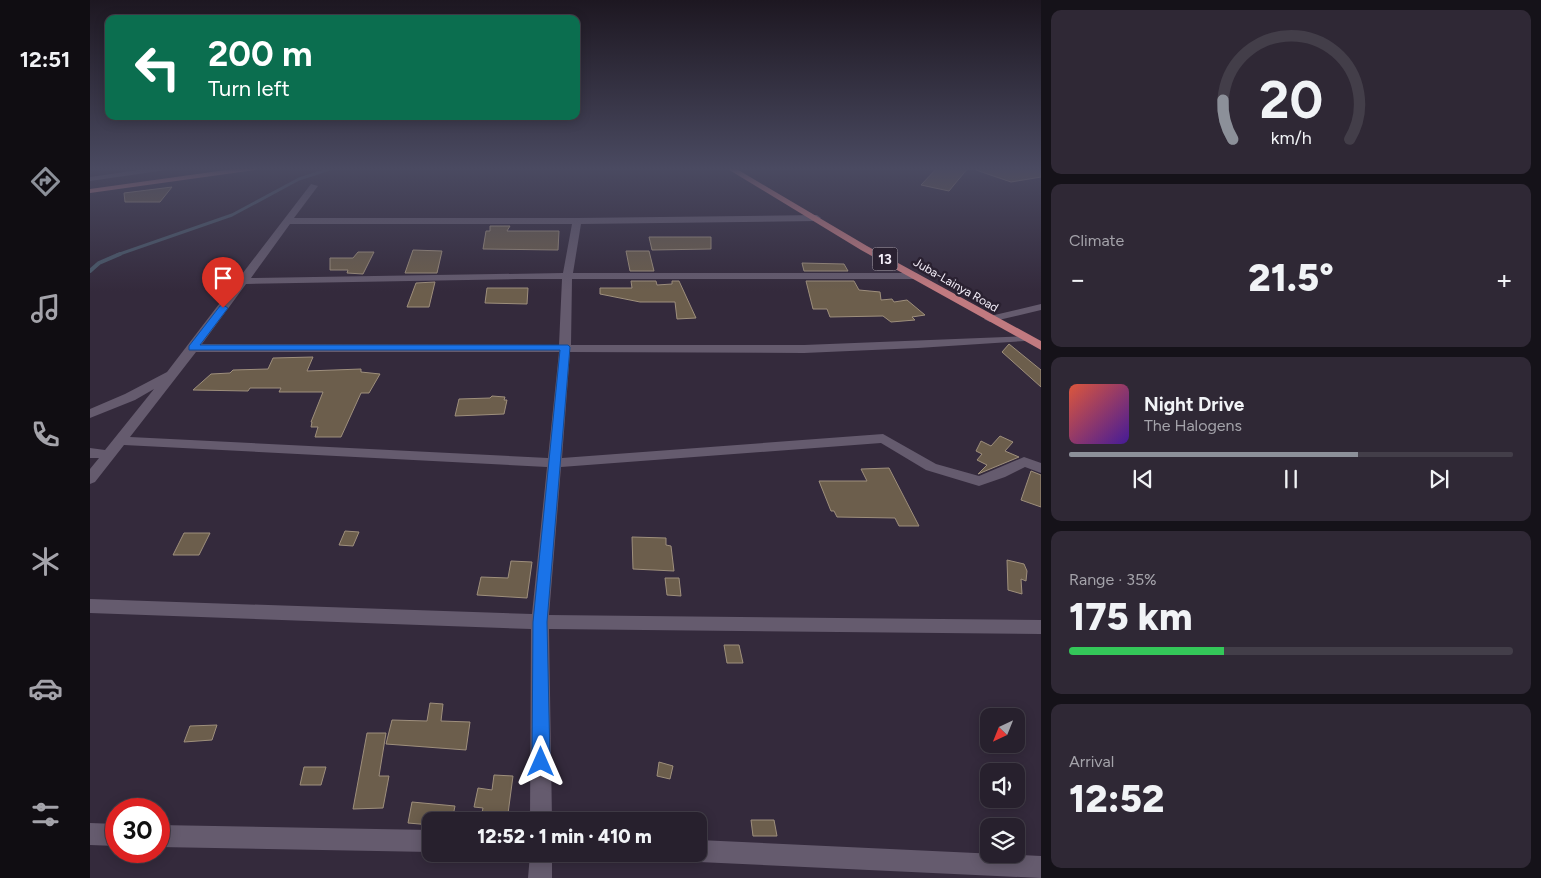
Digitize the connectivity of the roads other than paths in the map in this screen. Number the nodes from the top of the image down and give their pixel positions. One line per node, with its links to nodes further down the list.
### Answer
1 (297, 209): 4 (street)
2 (801, 209): 3 (main road, Juba-Lainya Road / 13)
3 (817, 218): 5 (street); 7 (main road, Juba-Lainya Road / 13)
4 (288, 221): 5 (street); 8 (street)
5 (577, 221): 6 (street)
6 (567, 276): 7 (street); 8 (street); 13 (street)
7 (916, 276): 10 (main road, Juba-Lainya Road / 13)
8 (243, 281): 14 (street)
9 (1041, 307): 10 (street)
10 (990, 319): 11 (main road, Juba-Lainya Road / 13)
11 (1025, 338): 12 (main road, Juba-Lainya Road / 13); 13 (street)
12 (1041, 346)
13 (565, 347): 14 (street); 20 (street)
14 (193, 348): 15 (street)
15 (174, 372): 16 (street); 17 (street)
16 (90, 414)
17 (121, 441): 19 (street); 20 (street)
18 (90, 453): 19 (street)
19 (110, 455): 22 (street)
20 (553, 463): 21 (street); 24 (street)
21 (1041, 468)
22 (90, 479)
23 (90, 606): 24 (street)
24 (540, 622): 25 (street); 26 (street)
25 (1041, 627)
26 (541, 812)
27 (90, 834): 28 (street)
28 (105, 835)
29 (170, 836): 30 (street)
30 (422, 841)
31 (707, 851): 33 (street)
32 (541, 862): 34 (street)
33 (1041, 868)
34 (540, 878)

